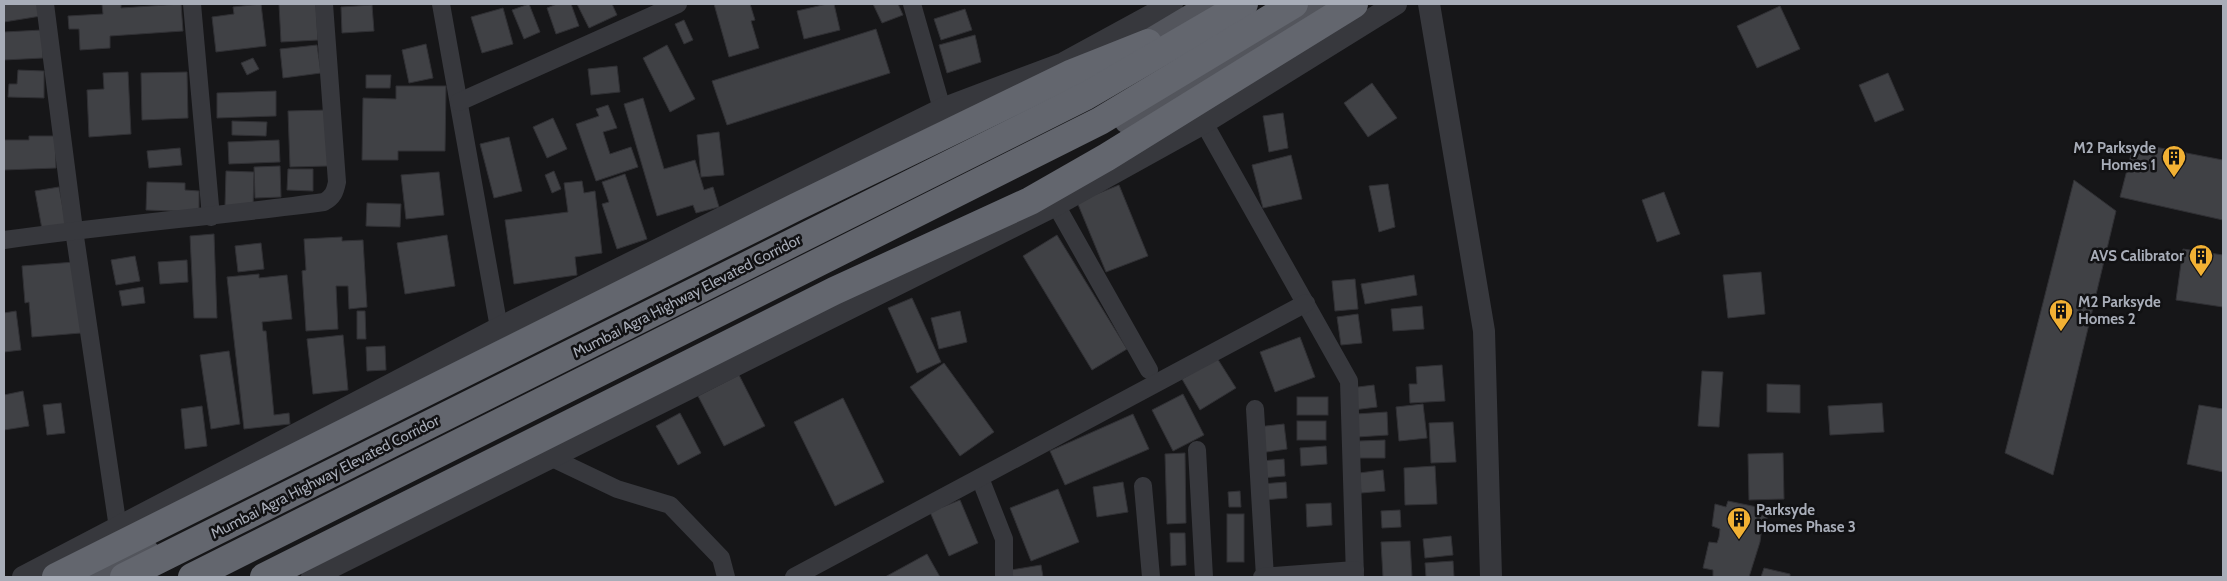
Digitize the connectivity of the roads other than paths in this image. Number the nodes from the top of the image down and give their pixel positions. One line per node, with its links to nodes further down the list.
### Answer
1 (45, 4): 21 (street)
2 (192, 4): 20 (street)
3 (324, 4): 20 (street)
4 (441, 4): 16 (street)
5 (678, 4): 16 (street)
6 (912, 4): 17 (street)
7 (1172, 4): 17 (street)
8 (1215, 4): 15 (main road)
9 (1244, 4): 36 (highway, Mumbai Agra Highway Elevated Corridor)
10 (1294, 4): 37 (highway, Mumbai Agra Highway Elevated Corridor)
11 (1322, 4): 38 (main road)
12 (1354, 4): 39 (highway)
13 (1396, 4): 18 (street)
14 (1429, 4): 47 (street)
15 (1148, 43): 34 (highway); 35 (main road)
16 (459, 102): 24 (street)
17 (942, 109): 24 (street)
18 (1204, 123): 19 (street); 23 (street)
19 (1056, 205): 25 (street); 28 (street)
20 (211, 217): 21 (street)
21 (74, 230): 22 (street); 31 (street)
22 (4, 240)
23 (1306, 303): 29 (street); 32 (street)
24 (499, 328): 31 (street)
25 (1149, 370)
26 (1255, 409): 46 (street)
27 (1197, 450): 45 (street)
28 (552, 458): 40 (street); 41 (street)
29 (980, 478): 42 (street); 43 (street)
30 (1143, 486): 44 (street)
31 (118, 528): 33 (street)
32 (1355, 574): 46 (street)
33 (23, 577)
34 (56, 577)
35 (98, 577)
36 (124, 577)
37 (192, 577)
38 (221, 577)
39 (264, 577)
40 (312, 577)
41 (726, 577)
42 (794, 577)
43 (1004, 577)
44 (1151, 577)
45 (1204, 577)
46 (1263, 577)
47 (1491, 577)

